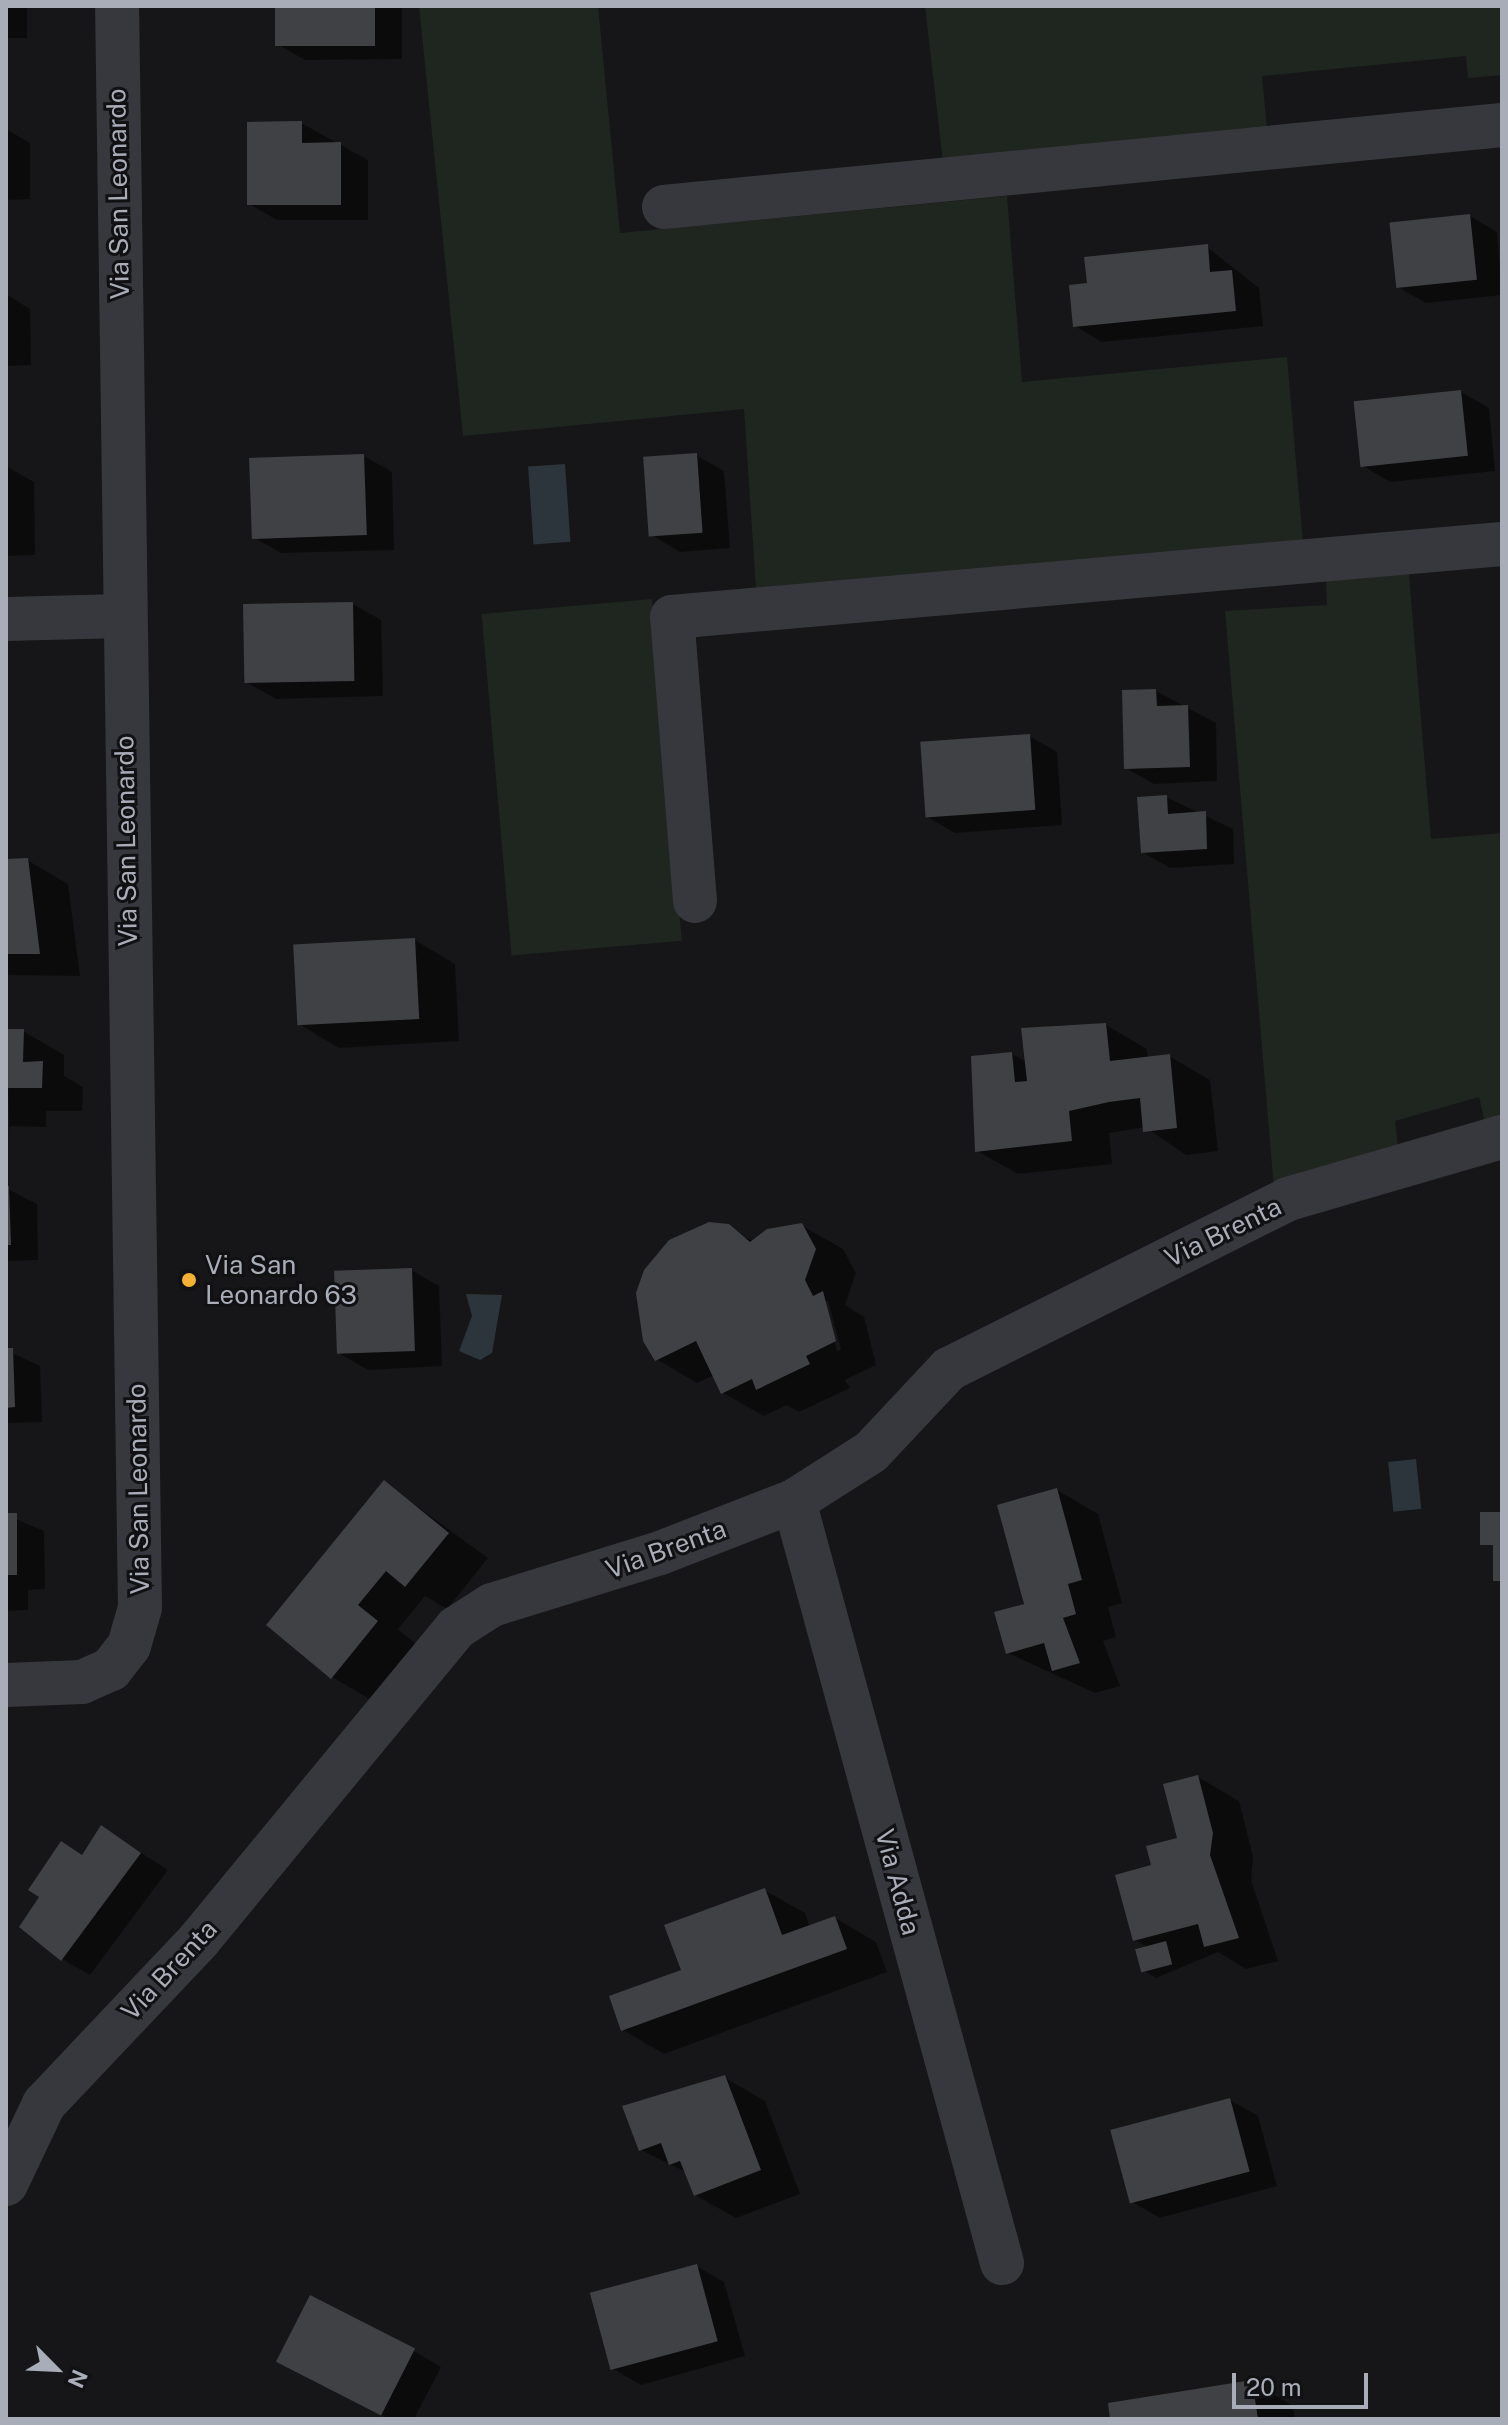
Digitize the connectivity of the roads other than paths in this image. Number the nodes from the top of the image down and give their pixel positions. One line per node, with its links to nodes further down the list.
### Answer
1 (117, 6): 5 (street, Via San Leonardo)
2 (1502, 125): 3 (street)
3 (664, 207)
4 (1502, 544): 7 (street)
5 (122, 616): 6 (street); 10 (street, Via San Leonardo)
6 (6, 619)
7 (695, 901)
8 (1502, 1137): 9 (street, Via Brenta)
9 (794, 1501): 11 (street, Via Brenta); 12 (street, Via Adda)
10 (6, 1685)
11 (6, 2184)
12 (1002, 2263)

